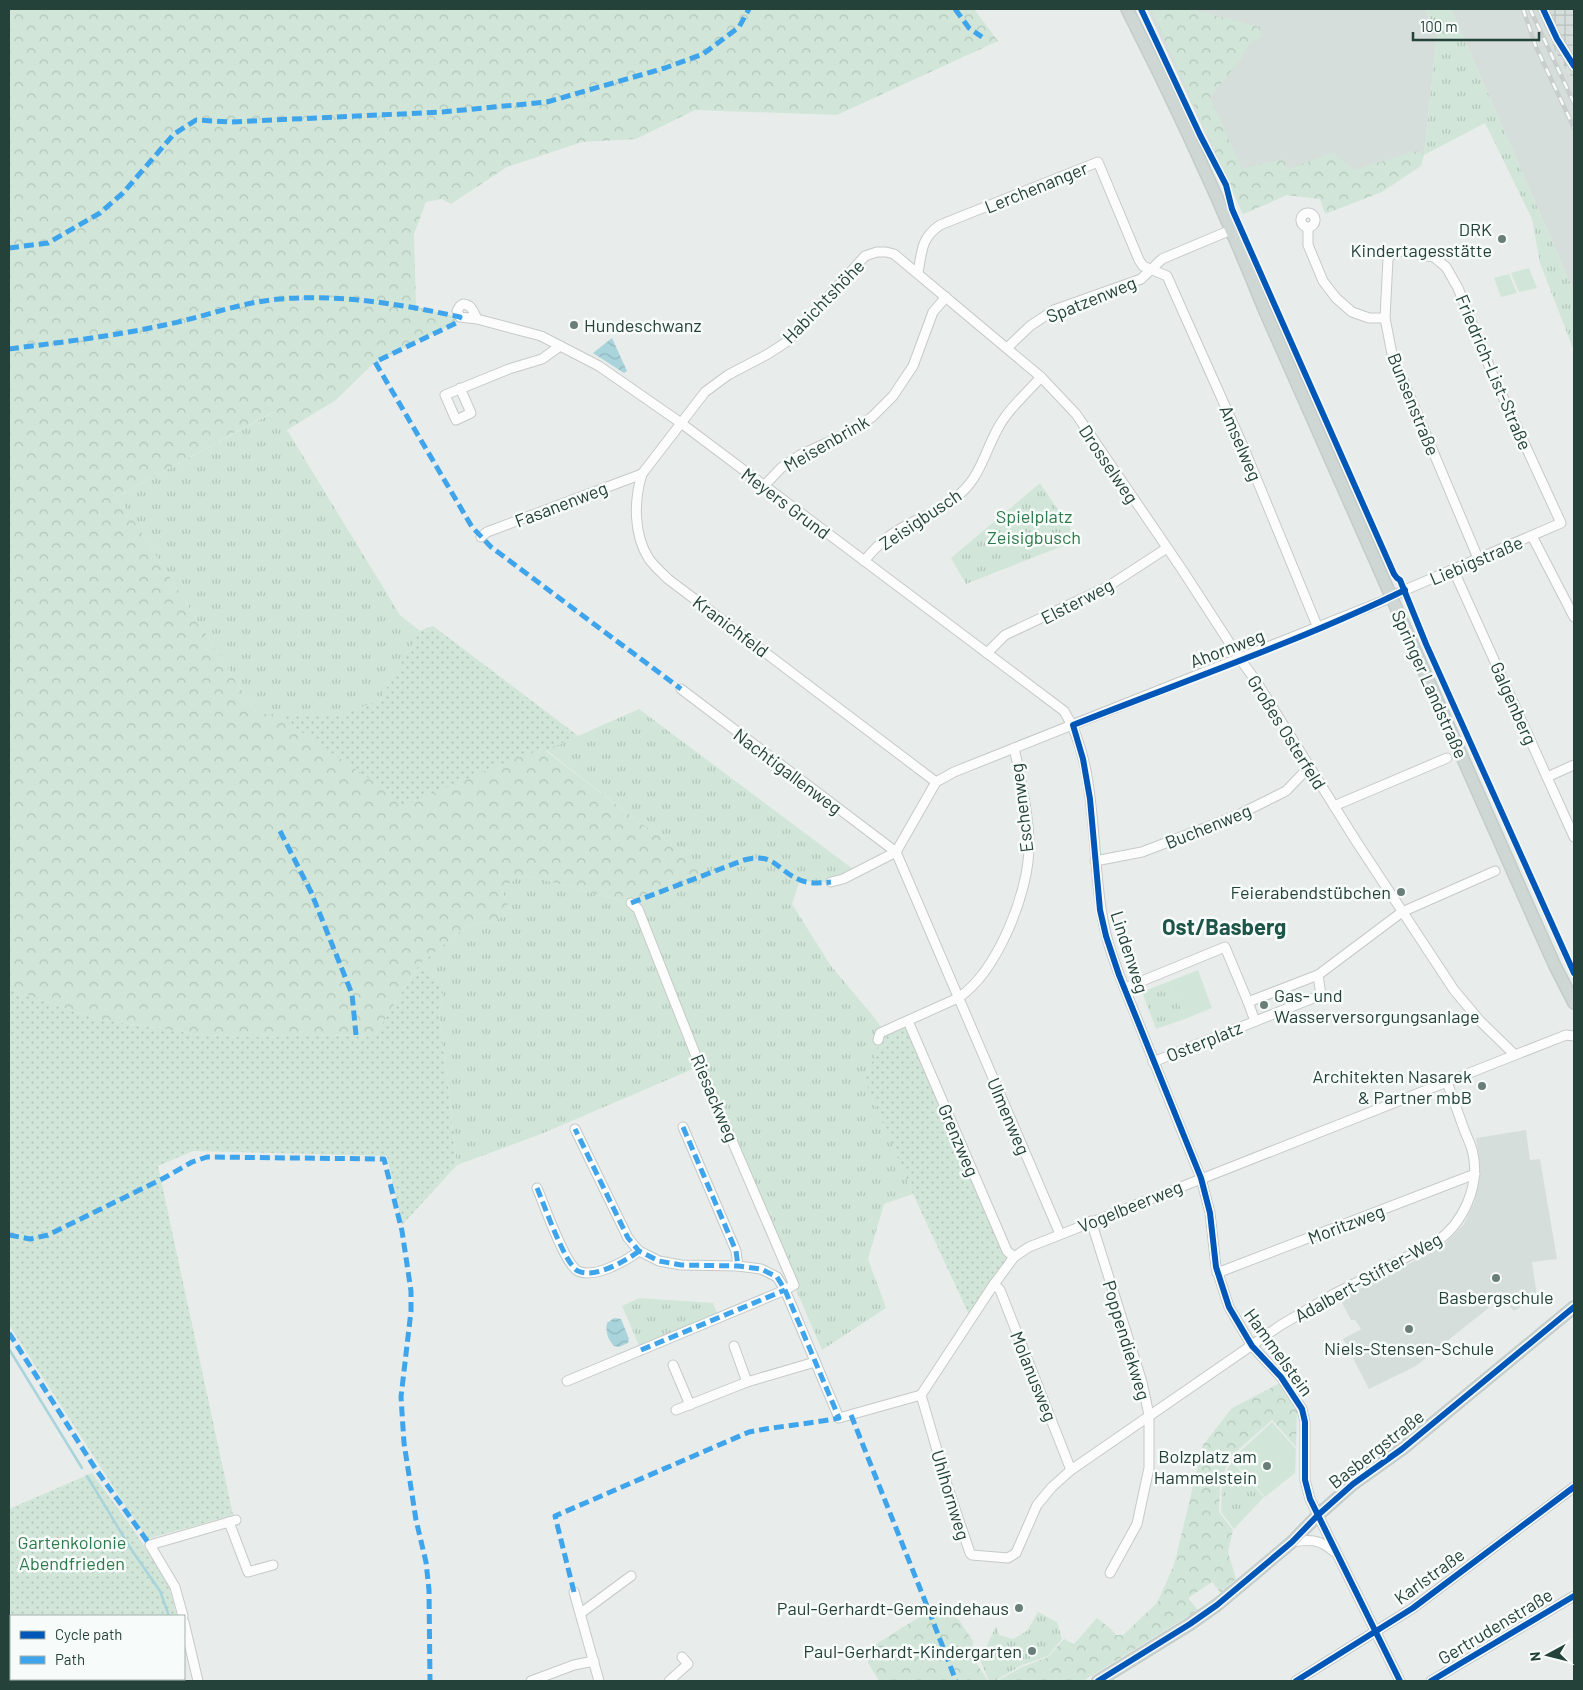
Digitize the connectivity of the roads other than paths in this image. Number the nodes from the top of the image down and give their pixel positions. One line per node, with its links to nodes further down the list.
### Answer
1 (1127, 9): 5 (main road, Springer Landstraße)
2 (1543, 9): 3 (street)
3 (1574, 66)
4 (1308, 228): 10 (street)
5 (1231, 230): 7 (street, Spatzenweg); 26 (main road, Springer Landstraße)
6 (1400, 251): 10 (street, Bunsenstraße); 19 (street, Friedrich-List-Straße)
7 (1151, 270): 8 (street, Lerchenanger); 13 (street, Spatzenweg); 28 (street, Amselweg)
8 (918, 272): 9 (street, Habichtshöhe); 16 (street, Habichtshöhe)
9 (946, 297): 13 (street, Drosselweg); 18 (street, Meisenbrink)
10 (1385, 318): 23 (street, Bunsenstraße)
11 (477, 319): 12 (street, Meyers Grund)
12 (560, 346): 15 (street); 16 (street, Meyers Grund)
13 (1007, 348): 14 (street, Drosselweg)
14 (1041, 377): 22 (street, Drosselweg); 24 (street, Zeisigbusch)
15 (460, 388)
16 (681, 423): 17 (street, Kranichfeld); 18 (street, Meyers Grund)
17 (642, 474): 21 (street, Fasanenweg); 38 (street, Kranichfeld)
18 (764, 486): 24 (street, Meyers Grund)
19 (1560, 523): 20 (street, Liebigstraße)
20 (1532, 536): 23 (street, Liebigstraße); 27 (street)
21 (481, 537)
22 (1167, 548): 29 (street, Elsterweg); 30 (street, Drosselweg)
23 (1478, 558): 25 (street, Liebigstraße)
24 (864, 561): 29 (street, Meyers Grund)
25 (1453, 569): 26 (street, Liebigstraße); 37 (street, Galgenberg)
26 (1391, 596): 28 (street, Ahornweg); 51 (main road, Springer Landstraße)
27 (1574, 617)
28 (1318, 628): 30 (street, Ahornweg)
29 (987, 653): 32 (street, Meyers Grund)
30 (1240, 659): 32 (street, Ahornweg); 36 (street, Großes Osterfeld)
31 (681, 689): 41 (street, Nachtigallenweg)
32 (1072, 725): 33 (street, Ahornweg); 42 (street, Lindenweg)
33 (1014, 748): 38 (street, Ahornweg); 49 (street, Eschenweg)
34 (1447, 758): 39 (street, Großes Osterfeld)
35 (1574, 765): 37 (street)
36 (1309, 766): 39 (street, Großes Osterfeld); 42 (street, Buchenweg)
37 (1547, 777): 40 (street, Galgenberg)
38 (936, 782): 41 (street)
39 (1334, 806): 46 (street, Großes Osterfeld)
40 (1574, 837)
41 (896, 852): 44 (street); 49 (street, Ulmenweg)
42 (1095, 861): 48 (street, Lindenweg)
43 (1495, 871): 46 (street)
44 (831, 882)
45 (630, 903): 71 (street, Riesackweg)
46 (1402, 912): 47 (street, Osterplatz); 56 (street, Großes Osterfeld)
47 (1318, 975): 50 (street, Osterplatz); 53 (street, Osterplatz)
48 (1124, 988): 50 (street, Osterplatz); 57 (street, Lindenweg)
49 (958, 998): 52 (street); 65 (street, Ulmenweg)
50 (1248, 1002): 53 (street, Osterplatz)
51 (1574, 1004)
52 (908, 1021): 55 (street); 67 (street, Grenzweg)
53 (1255, 1021): 57 (street, Osterplatz)
54 (1570, 1035): 56 (street, Vogelbeerweg)
55 (878, 1040)
56 (1515, 1054): 58 (street, Vogelbeerweg)
57 (1153, 1062): 62 (street, Lindenweg)
58 (1447, 1082): 61 (street, Adalbert-Stifter-Weg); 62 (street, Vogelbeerweg)
59 (683, 1127): 68 (street)
60 (575, 1129): 66 (street)
61 (1475, 1174): 69 (street, Moritzweg); 74 (street, Adalbert-Stifter-Weg)
62 (1200, 1178): 64 (street, Vogelbeerweg); 69 (street, Hammelstein)
63 (537, 1188): 66 (street)
64 (1090, 1221): 65 (street, Vogelbeerweg); 82 (street, Poppendiekweg)
65 (1060, 1234): 67 (street, Vogelbeerweg)
66 (639, 1251): 68 (street)
67 (1014, 1258): 70 (street, Vogelbeerweg)
68 (738, 1266): 71 (street)
69 (1217, 1273): 74 (street, Hammelstein)
70 (994, 1284): 79 (street, Vogelbeerweg); 83 (street, Molanusweg)
71 (785, 1290): 75 (street); 77 (street)
72 (1574, 1307): 85 (main road, Basbergstraße)
73 (734, 1346): 78 (street)
74 (1252, 1346): 82 (street, Adalbert-Stifter-Weg); 85 (street, Hammelstein)
75 (816, 1362): 78 (street); 79 (street)
76 (673, 1366): 80 (street)
77 (567, 1381)
78 (747, 1382): 80 (street)
79 (921, 1395): 88 (street, Uhlhornweg)
80 (690, 1404): 81 (street)
81 (676, 1410)
82 (1149, 1415): 83 (street, Adalbert-Stifter-Weg); 90 (street, Poppendiekweg)
83 (1071, 1470): 88 (street, Adalbert-Stifter-Weg)
84 (1574, 1486): 97 (street, Karlstraße)
85 (1318, 1516): 86 (main road, Basbergstraße); 87 (street, Hammelstein)
86 (1292, 1542): 87 (street); 105 (main road, Basbergstraße)
87 (1337, 1555): 97 (street, Hammelstein)
88 (1012, 1557)
89 (273, 1565): 95 (street)
90 (1110, 1573)
91 (631, 1576): 94 (street)
92 (574, 1592): 94 (street)
93 (1574, 1596): 108 (street, Gertrudenstraße)
94 (581, 1613): 100 (street)
95 (182, 1615)
96 (185, 1631): 98 (street)
97 (1375, 1632): 106 (street, Karlstraße); 107 (street, Hammelstein)
98 (187, 1650): 101 (street)
99 (682, 1657): 104 (street)
100 (594, 1661): 102 (street); 103 (street)
101 (198, 1681)
102 (530, 1681)
103 (599, 1681)
104 (669, 1681)
105 (1098, 1681)
106 (1296, 1681)
107 (1400, 1681)
108 (1430, 1681)

